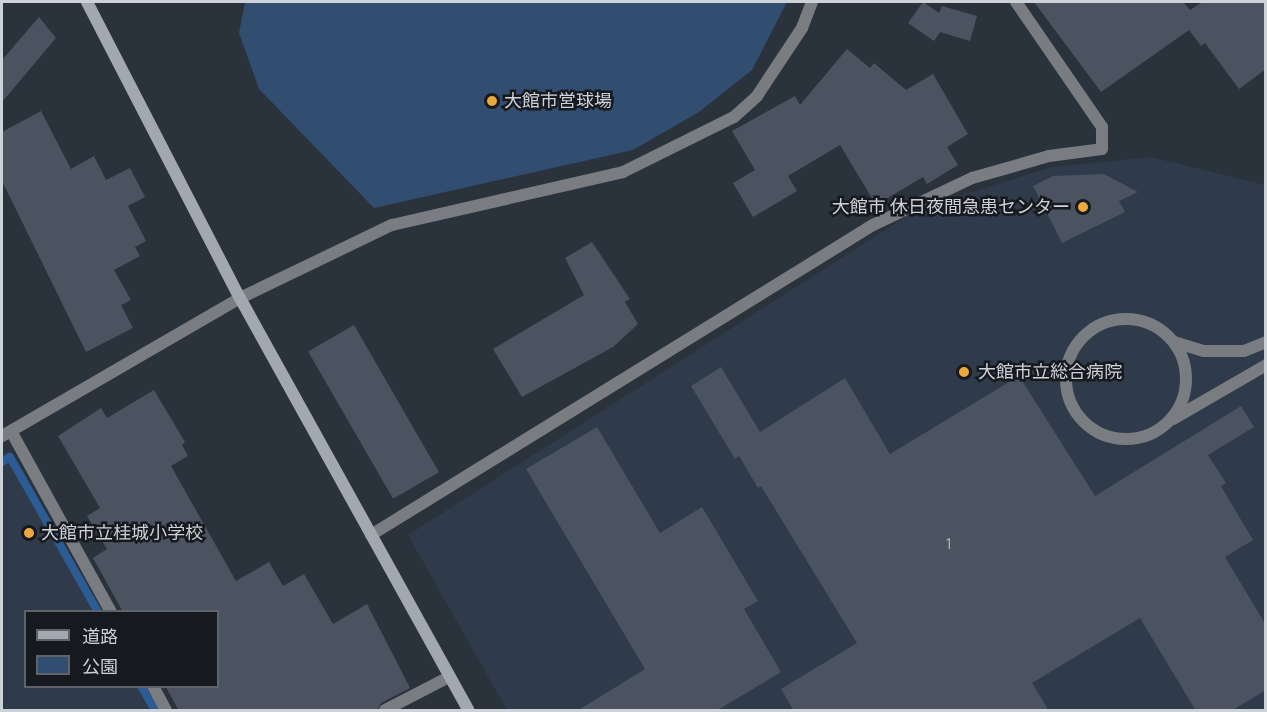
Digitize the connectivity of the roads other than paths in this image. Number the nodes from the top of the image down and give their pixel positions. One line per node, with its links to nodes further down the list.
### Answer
1 (87, 2): 4 (street)
2 (812, 2): 4 (street)
3 (1016, 2): 10 (street)
4 (240, 298): 9 (street); 10 (street)
5 (1174, 342): 6 (street); 8 (street); 8 (street)
6 (1266, 342)
7 (1266, 365): 8 (street)
8 (1171, 420)
9 (6, 434): 11 (street)
10 (371, 535): 12 (street)
11 (110, 610)
12 (449, 676): 15 (street); 16 (street)
13 (154, 688): 14 (street)
14 (166, 711)
15 (385, 711)
16 (468, 711)

